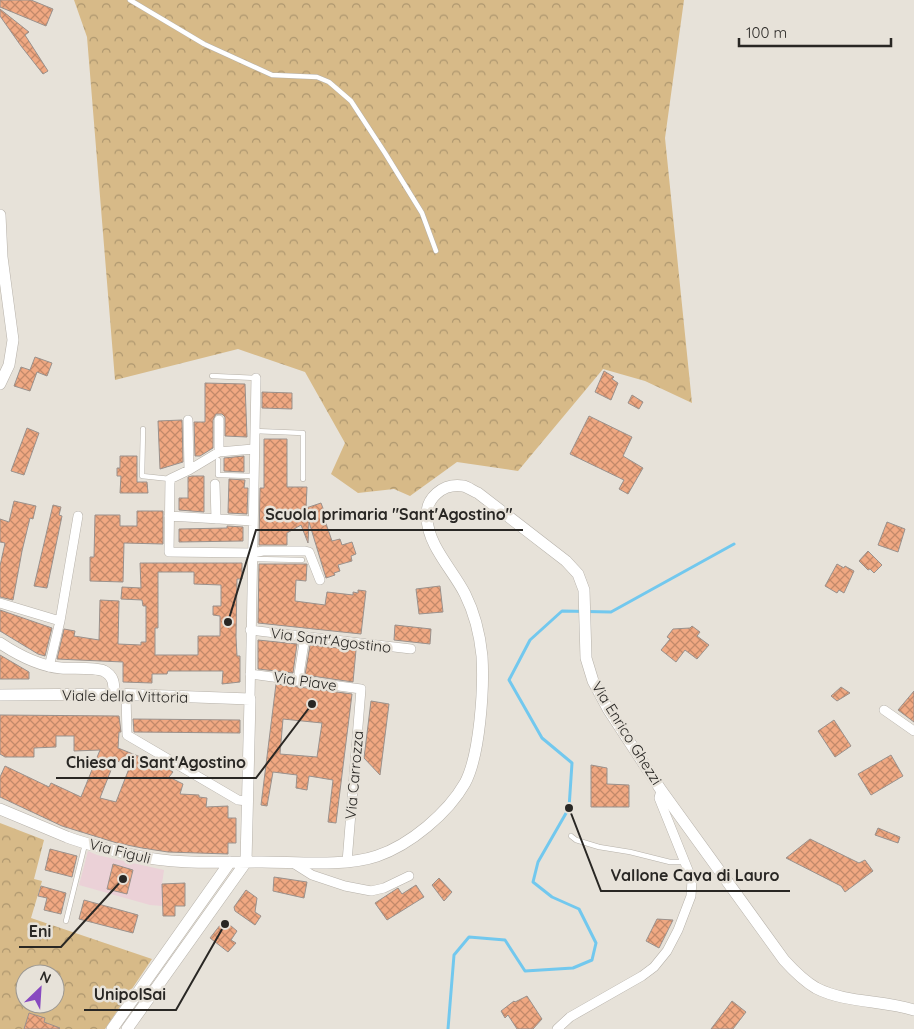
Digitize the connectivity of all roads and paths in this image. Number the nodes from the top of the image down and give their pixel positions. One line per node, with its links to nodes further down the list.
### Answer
1 (130, 0): 3 (lane)
2 (0, 215): 4 (street)
3 (436, 251)
4 (3, 373): 7 (street)
5 (212, 376): 6 (lane)
6 (256, 378): 11 (street)
7 (0, 384)
8 (188, 420): 14 (street)
9 (219, 420): 13 (street)
10 (143, 429): 16 (lane)
11 (255, 431): 12 (street); 17 (lane)
12 (254, 449): 13 (street); 15 (street)
13 (218, 456): 14 (street); 15 (lane)
14 (189, 470): 16 (street)
15 (253, 476): 22 (street)
16 (170, 479): 20 (street)
17 (303, 479)
18 (215, 484): 21 (street)
19 (78, 516): 27 (street)
20 (169, 516): 21 (street); 23 (street)
21 (216, 519): 22 (street)
22 (253, 520): 23 (street)
23 (252, 556): 24 (lane); 25 (street); 28 (street)
24 (302, 560)
25 (320, 580)
26 (0, 603): 27 (street)
27 (60, 621): 32 (street)
28 (250, 630): 29 (street, Via Sant'Agostino); 33 (street)
29 (305, 636): 31 (street, Via Sant'Agostino); 34 (street)
30 (0, 643): 32 (street)
31 (411, 649)
32 (49, 667): 36 (street)
33 (250, 674): 34 (street, Via Piave); 39 (street)
34 (298, 680): 35 (street, Via Piave)
35 (361, 689): 50 (street, Via Carrozza)
36 (114, 694): 37 (street, Viale della Vittoria); 38 (street, Viale della Vittoria)
37 (126, 694): 39 (street, Viale della Vittoria); 43 (street)
38 (0, 695)
39 (250, 698): 43 (street)
40 (884, 710): 41 (street)
41 (914, 731)
42 (661, 790): 50 (street, Via Enrico Ghezzi); 51 (street); 54 (street, Via Enrico Ghezzi)
43 (248, 801): 48 (street)
44 (0, 808): 46 (street, Via Figuli)
45 (571, 836): 51 (lane)
46 (86, 843): 47 (street, Via Figuli); 53 (lane)
47 (230, 862): 48 (street, Via Figuli); 55 (street)
48 (246, 862): 49 (street, Via Enrico Ghezzi); 56 (street)
49 (292, 862): 50 (street, Via Enrico Ghezzi); 52 (street)
50 (347, 862)
51 (686, 862): 57 (street)
52 (409, 876)
53 (66, 921)
54 (914, 1010)
55 (112, 1029)
56 (127, 1029)
57 (557, 1029)

